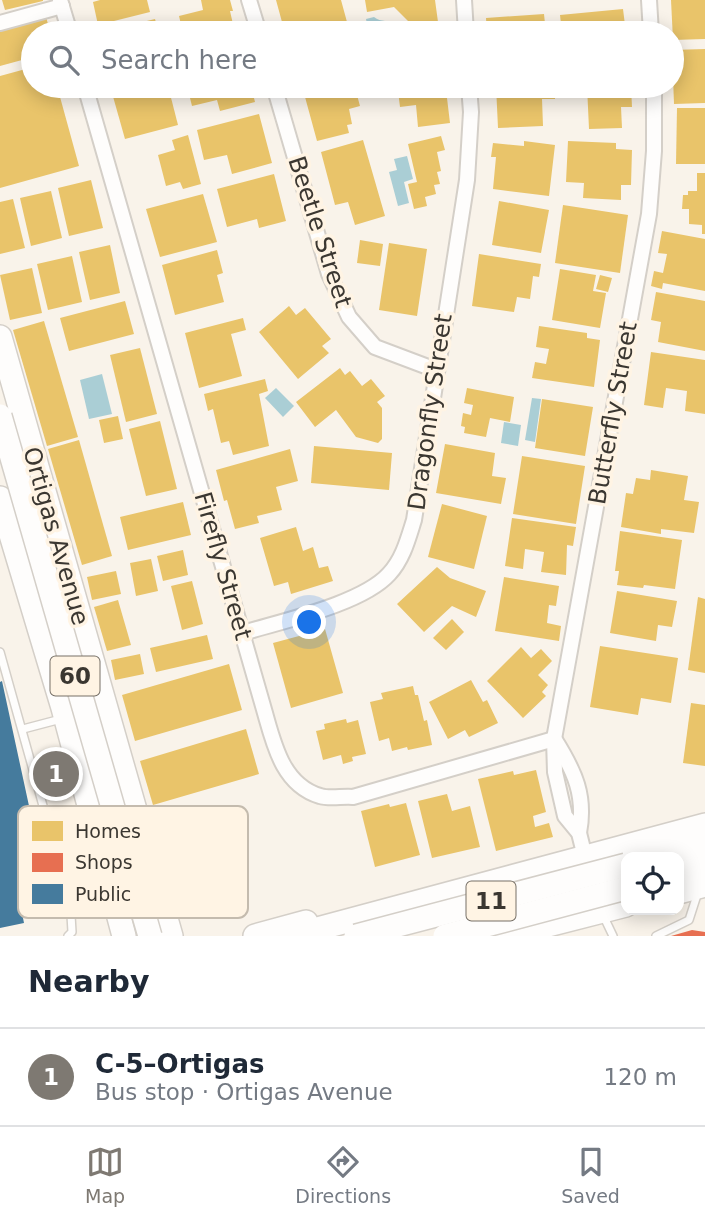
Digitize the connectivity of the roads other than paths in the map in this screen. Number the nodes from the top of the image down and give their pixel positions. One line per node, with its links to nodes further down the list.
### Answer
1 (249, 0): 6 (street)
2 (464, 0): 7 (street)
3 (649, 0): 8 (street)
4 (61, 3): 5 (street); 9 (street)
5 (66, 21)
6 (255, 21)
7 (465, 21)
8 (650, 21)
9 (0, 23)
10 (88, 98): 18 (street, Firefly Street)
11 (278, 98): 15 (street, Beetle Street)
12 (470, 98): 15 (street, Dragonfly Street)
13 (654, 98): 25 (street, Butterfly Street)
14 (0, 337): 20 (main road, Ortigas Avenue / 60)
15 (436, 370): 18 (street, Dragonfly Street)
16 (0, 416): 28 (main road, 60, bridge)
17 (0, 498): 21 (main road, Ortigas Avenue / 60)
18 (243, 633): 25 (street, Firefly Street)
19 (0, 652): 24 (lane)
20 (93, 665): 21 (main road); 22 (main road, Ortigas Avenue / 60)
21 (54, 677): 23 (main road, Ortigas Avenue / 60)
22 (102, 696): 23 (main road); 29 (main road, Ortigas Avenue / 60)
23 (64, 713): 24 (lane); 27 (main road, Ortigas Avenue / 60)
24 (23, 729): 26 (lane)
25 (554, 739): 33 (street)
26 (46, 806)
27 (89, 806)
28 (112, 806)
29 (134, 806)
30 (705, 825): 33 (main road, 11)
31 (705, 844): 32 (main road)
32 (675, 852)
33 (585, 857): 36 (main road, 11); 39 (main road)
34 (621, 866): 44 (main road, 11, bridge)
35 (697, 883): 55 (lane)
36 (471, 888): 44 (main road, 11); 52 (main road)
37 (621, 889): 51 (main road, 11, bridge)
38 (621, 906): 39 (main road, 11)
39 (592, 914): 53 (main road, 11); 54 (lane)
40 (71, 918): 45 (lane)
41 (119, 918): 46 (main road, Ortigas Avenue / 60)
42 (145, 918): 47 (main road, 60, bridge)
43 (166, 918): 48 (main road, Ortigas Avenue / 60)
44 (349, 929): 49 (main road); 50 (main road, 11)
45 (68, 936)
46 (124, 936)
47 (150, 936)
48 (171, 936)
49 (255, 936)
50 (291, 936)
51 (445, 936)
52 (484, 936)
53 (506, 936)
54 (613, 936)
55 (656, 936)

